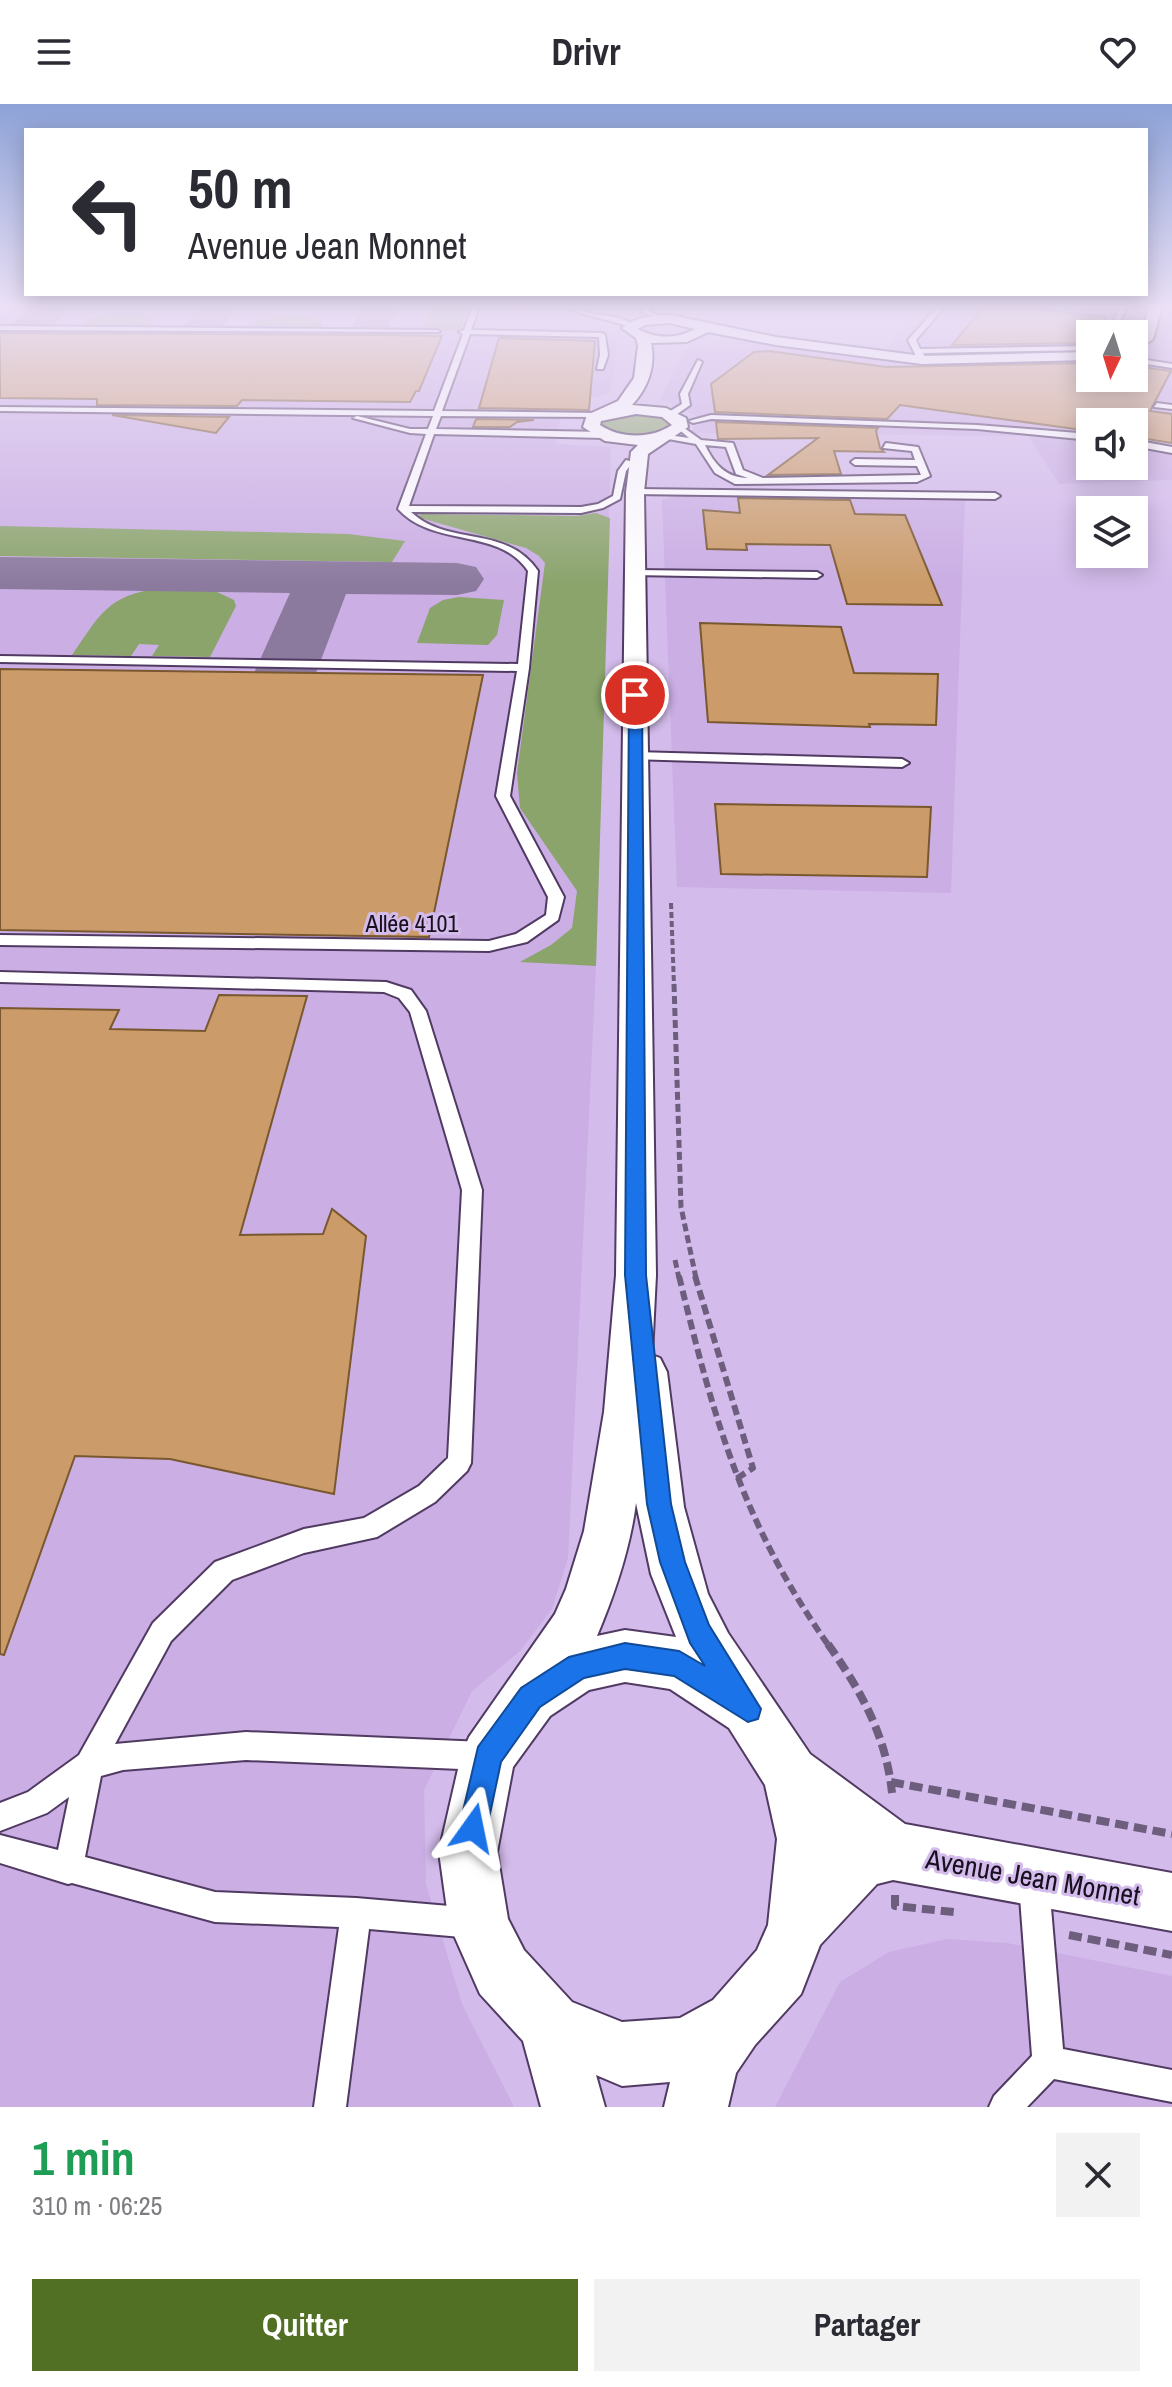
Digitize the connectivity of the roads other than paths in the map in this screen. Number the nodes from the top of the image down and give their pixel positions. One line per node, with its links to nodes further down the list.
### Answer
1 (445, 397): 9 (lane)
2 (632, 397): 10 (street)
3 (643, 397): 11 (street)
4 (685, 397): 11 (lane)
5 (1157, 405): 6 (lane)
6 (1172, 407)
7 (0, 409): 8 (lane)
8 (318, 411): 9 (lane); 13 (lane)
9 (440, 412): 10 (lane); 13 (lane)
10 (607, 412): 11 (street); 14 (street)
11 (678, 419): 15 (lane); 16 (street); 17 (lane)
12 (555, 433): 13 (lane); 13 (lane); 14 (lane)
13 (432, 436): 28 (lane)
14 (608, 436): 16 (street); 21 (street)
15 (1076, 436)
16 (660, 437): 17 (lane); 26 (street)
17 (699, 442): 24 (lane); 24 (lane)
18 (886, 446): 23 (lane)
19 (1148, 446): 20 (lane)
20 (1172, 450)
21 (629, 462): 26 (street); 28 (lane)
22 (855, 462): 23 (lane)
23 (921, 463): 24 (lane)
24 (759, 479)
25 (995, 496): 26 (lane)
26 (636, 497): 27 (lane); 29 (street)
27 (679, 503)
28 (403, 509): 32 (lane, Allée 4101)
29 (636, 573): 30 (lane); 33 (street)
30 (817, 575)
31 (0, 659): 32 (lane)
32 (523, 668): 35 (lane, Allée 4101)
33 (635, 756): 34 (lane); 37 (street)
34 (902, 763)
35 (0, 940)
36 (0, 977): 41 (lane)
37 (654, 1261): 38 (street); 39 (street)
38 (531, 1697): 39 (street); 40 (street)
39 (748, 1709): 42 (street)
40 (488, 1756): 41 (lane); 50 (street)
41 (89, 1765): 43 (lane); 46 (lane)
42 (790, 1774): 45 (street, Avenue Jean Monnet); 51 (street)
43 (0, 1817)
44 (0, 1849): 46 (lane)
45 (893, 1851): 47 (street, Avenue Jean Monnet); 51 (street, Avenue Jean Monnet)
46 (68, 1870): 49 (lane)
47 (1033, 1877): 48 (street, Avenue Jean Monnet); 54 (lane)
48 (1172, 1902)
49 (356, 1913): 50 (lane); 56 (lane)
50 (479, 1924): 53 (street)
51 (798, 1925): 52 (street)
52 (735, 2022): 53 (street); 58 (street)
53 (550, 2024): 57 (street)
54 (1048, 2062): 55 (lane); 59 (lane)
55 (1172, 2086)
56 (330, 2107)
57 (573, 2107)
58 (696, 2107)
59 (1005, 2107)

